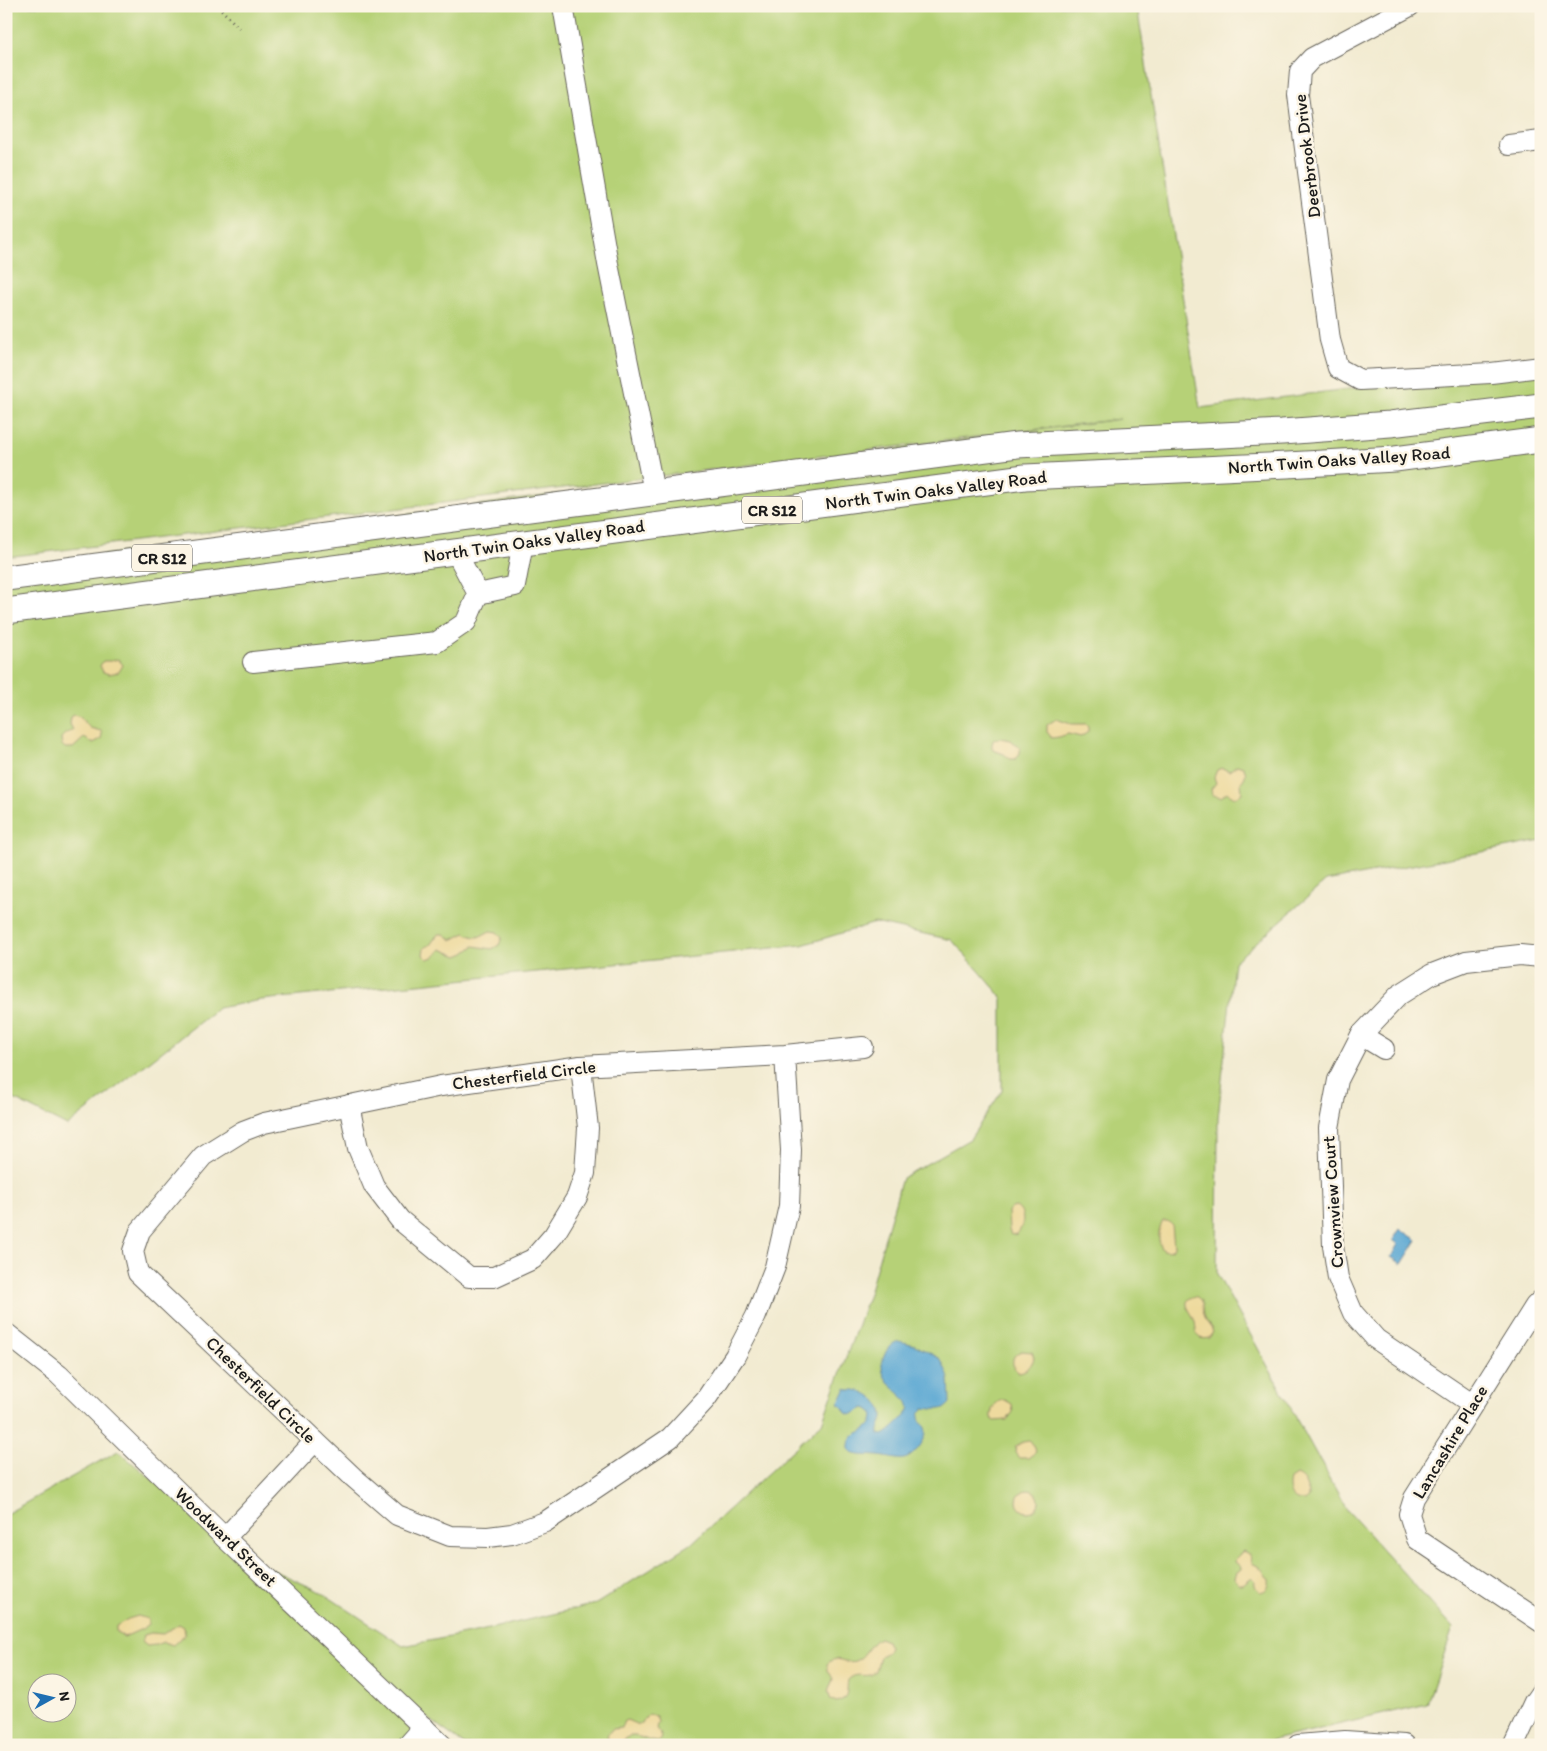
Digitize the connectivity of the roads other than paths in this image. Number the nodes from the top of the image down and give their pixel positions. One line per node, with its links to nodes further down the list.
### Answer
1 (563, 6): 8 (street)
2 (1410, 6): 5 (street, Deerbrook Drive)
3 (1541, 141): 4 (street)
4 (1509, 145)
5 (1541, 366)
6 (1541, 406): 8 (main road, North Twin Oaks Valley Road / CR S12)
7 (1541, 440): 10 (main road, North Twin Oaks Valley Road / CR S12)
8 (654, 492): 9 (main road, North Twin Oaks Valley Road / CR S12)
9 (318, 538): 11 (main road); 12 (main road, North Twin Oaks Valley Road / CR S12); 13 (main road)
10 (523, 543): 11 (main road, North Twin Oaks Valley Road / CR S12); 14 (street)
11 (448, 553): 13 (main road, North Twin Oaks Valley Road / CR S12); 14 (street)
12 (6, 578)
13 (167, 590): 15 (main road, North Twin Oaks Valley Road / CR S12)
14 (478, 594): 16 (street)
15 (6, 611)
16 (253, 662)
17 (1541, 957): 18 (street, Crownview Court)
18 (1361, 1035): 20 (street); 26 (street, Crownview Court)
19 (863, 1047): 21 (street, Chesterfield Circle)
20 (1384, 1049)
21 (785, 1055): 22 (street, Chesterfield Circle); 27 (street, Chesterfield Circle)
22 (581, 1066): 23 (street, Chesterfield Circle); 23 (street)
23 (349, 1105): 27 (street, Chesterfield Circle)
24 (1541, 1300): 26 (street, Lancashire Place)
25 (6, 1333): 28 (street, Woodward Street)
26 (1472, 1404): 29 (street, Lancashire Place)
27 (315, 1441): 28 (street)
28 (225, 1538): 31 (street, Woodward Street)
29 (1541, 1622)
30 (1541, 1692): 36 (street)
31 (424, 1728): 32 (street); 33 (street, Woodward Street)
32 (408, 1745)
33 (442, 1745)
34 (1298, 1745): 35 (street)
35 (1404, 1745)
36 (1514, 1745)

